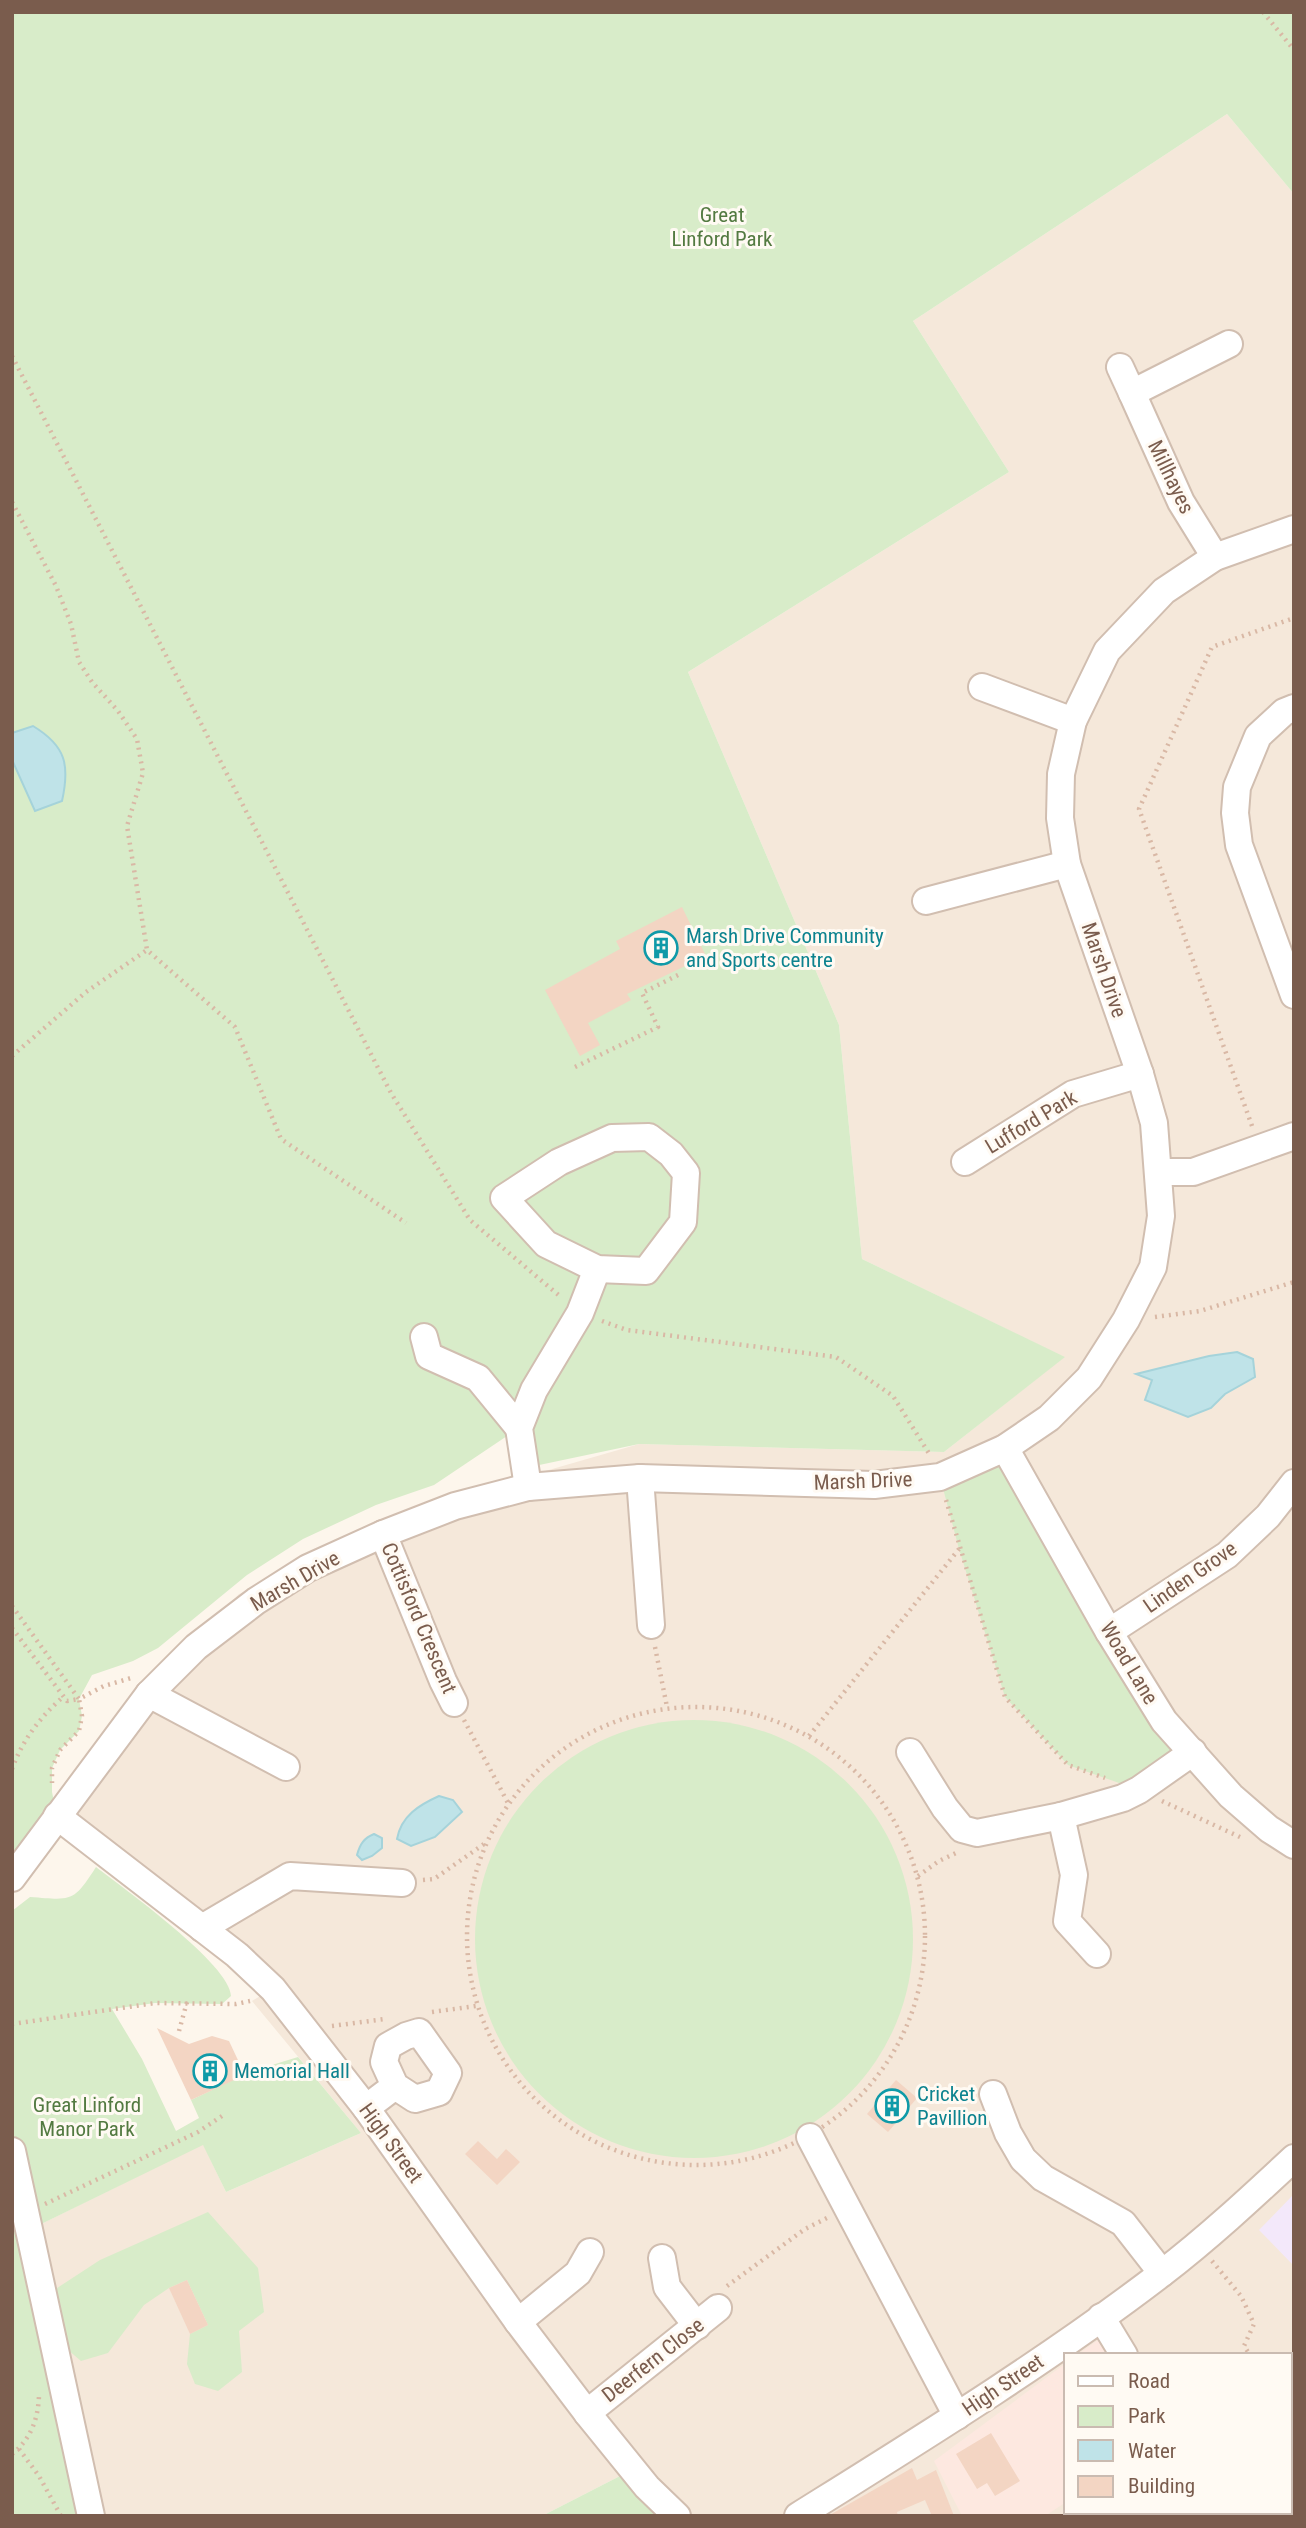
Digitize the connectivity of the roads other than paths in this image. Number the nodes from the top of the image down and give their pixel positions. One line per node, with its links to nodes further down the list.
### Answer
1 (1229, 344): 3 (street)
2 (1120, 368): 3 (street, Millhayes)
3 (1132, 393): 5 (street, Millhayes)
4 (1294, 529): 5 (street, Marsh Drive)
5 (1215, 557): 8 (street, Marsh Drive)
6 (982, 687): 8 (street)
7 (1294, 708): 11 (street)
8 (1073, 721): 9 (street, Marsh Drive)
9 (1067, 864): 10 (street); 12 (street, Marsh Drive)
10 (926, 901)
11 (1294, 995)
12 (1140, 1074): 14 (street, Lufford Park); 15 (street, Marsh Drive)
13 (1294, 1136): 15 (street)
14 (965, 1163)
15 (1160, 1172): 19 (street, Marsh Drive)
16 (597, 1269): 16 (street); 18 (street)
17 (425, 1336): 18 (street)
18 (519, 1428): 22 (street)
19 (1005, 1448): 20 (street, Marsh Drive); 25 (street, Woad Lane)
20 (640, 1478): 22 (street, Marsh Drive); 24 (street)
21 (1294, 1483): 25 (street, Linden Grove)
22 (528, 1487): 23 (street, Marsh Drive)
23 (383, 1534): 26 (street, Marsh Drive); 27 (street, Cottisford Crescent)
24 (651, 1625)
25 (1109, 1632): 29 (street, Woad Lane)
26 (156, 1688): 30 (street); 31 (street, Marsh Drive)
27 (454, 1703)
28 (910, 1752): 32 (street)
29 (1193, 1752): 32 (street); 33 (street, Woad Lane)
30 (286, 1767)
31 (57, 1816): 34 (street, Marsh Drive); 36 (street, High Street)
32 (1061, 1816): 37 (street)
33 (1294, 1846)
34 (12, 1878)
35 (402, 1883): 36 (street)
36 (202, 1928): 40 (street, High Street)
37 (1097, 1954)
38 (395, 2086): 40 (street)
39 (993, 2094): 46 (street)
40 (366, 2108): 49 (street, High Street)
41 (810, 2137): 53 (street)
42 (12, 2151): 54 (street)
43 (1294, 2158): 46 (street, High Street)
44 (590, 2252): 49 (street)
45 (662, 2258): 50 (street)
46 (1162, 2273): 48 (street, High Street)
47 (719, 2308): 50 (street, Deerfern Close)
48 (1101, 2317): 51 (street); 53 (street, High Street)
49 (518, 2322): 52 (street, High Street)
50 (697, 2326): 52 (street, Deerfern Close)
51 (1123, 2353)
52 (587, 2413): 55 (street, High Street)
53 (957, 2416): 56 (street, High Street)
54 (91, 2516)
55 (677, 2516)
56 (798, 2516)

